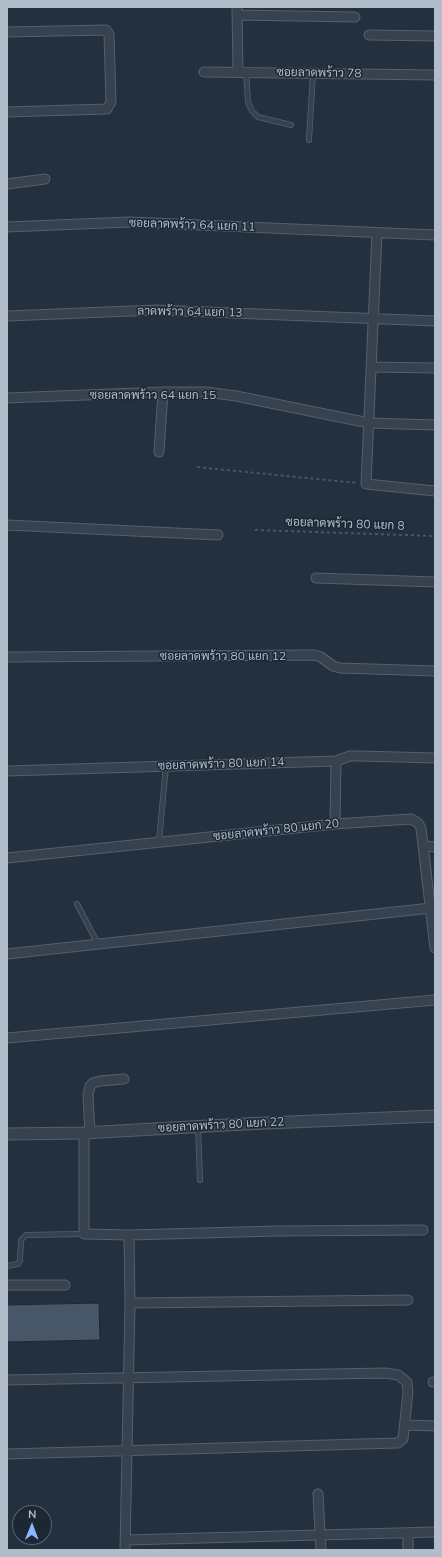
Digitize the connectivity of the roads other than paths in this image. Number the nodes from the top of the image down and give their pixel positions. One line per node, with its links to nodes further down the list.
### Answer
1 (237, 11): 2 (street); 7 (street)
2 (355, 17)
3 (7, 32): 10 (street)
4 (369, 35): 5 (street)
5 (435, 36)
6 (204, 72): 7 (street, ซอยลาดพร้าว 78)
7 (242, 72): 8 (street, ซอยลาดพร้าว 78); 11 (lane)
8 (313, 73): 9 (street, ซอยลาดพร้าว 78); 12 (lane)
9 (435, 75)
10 (7, 112)
11 (291, 125)
12 (309, 140)
13 (44, 179): 14 (street)
14 (7, 184)
15 (7, 227): 16 (street, ซอยลาดพร้าว 64 แยก 11)
16 (376, 233): 17 (street, ซอยลาดพร้าว 64 แยก 11); 19 (street)
17 (435, 235)
18 (7, 316): 19 (street, ลาดพร้าว 64 แยก 13)
19 (374, 319): 20 (street, ลาดพร้าว 64 แยก 13); 21 (street)
20 (435, 321)
21 (372, 367): 22 (street); 25 (street)
22 (435, 368)
23 (163, 392): 24 (street, ซอยลาดพร้าว 64 แยก 15); 25 (street, ซอยลาดพร้าว 64 แยก 15); 27 (street)
24 (7, 398)
25 (369, 422): 26 (street, ซอยลาดพร้าว 64 แยก 15); 28 (street)
26 (435, 425)
27 (159, 452)
28 (435, 491)
29 (7, 525): 30 (street)
30 (218, 535)
31 (316, 578): 32 (street)
32 (435, 582)
33 (7, 657): 34 (street, ซอยลาดพร้าว 80 แยก 12)
34 (435, 671)
35 (435, 758): 36 (street, ซอยลาดพร้าว 80 แยก 14)
36 (336, 761): 37 (street, ซอยลาดพร้าว 80 แยก 14); 39 (street)
37 (166, 766): 38 (street, ซอยลาดพร้าว 80 แยก 14); 40 (lane)
38 (7, 771)
39 (335, 824): 40 (street, ซอยลาดพร้าว 80 แยก 20); 41 (street, ซอยลาดพร้าว 80 แยก 20)
40 (159, 841): 43 (street, ซอยลาดพร้าว 80 แยก 20)
41 (425, 846): 42 (street); 45 (street, ซอยลาดพร้าว 80 แยก 20)
42 (435, 847)
43 (7, 858)
44 (77, 904): 47 (lane)
45 (431, 908): 46 (street, ซอยลาดพร้าว 80 แยก 20); 47 (street)
46 (434, 933): 48 (street, ซอยลาดพร้าว 80 แยก 20)
47 (98, 944): 49 (street)
48 (435, 948)
49 (7, 954)
50 (435, 1000): 51 (street)
51 (7, 1038)
52 (124, 1079): 55 (street)
53 (435, 1116): 54 (street, ซอยลาดพร้าว 80 แยก 22)
54 (198, 1126): 55 (street, ซอยลาดพร้าว 80 แยก 22); 57 (lane)
55 (87, 1133): 56 (street, ซอยลาดพร้าว 80 แยก 22); 59 (street)
56 (7, 1134)
57 (200, 1180)
58 (423, 1230): 60 (street)
59 (84, 1234): 60 (street); 61 (lane)
60 (129, 1235): 65 (street)
61 (7, 1266)
62 (7, 1285): 63 (street)
63 (65, 1285)
64 (408, 1300): 65 (street)
65 (130, 1303): 66 (street)
66 (128, 1379): 67 (street); 68 (street); 70 (street)
67 (7, 1380)
68 (406, 1425): 69 (street); 70 (street)
69 (435, 1426)
70 (127, 1451): 71 (street); 76 (street)
71 (7, 1454)
72 (318, 1494): 75 (street)
73 (435, 1532): 74 (street)
74 (408, 1533): 75 (street); 80 (street)
75 (320, 1535): 76 (street); 79 (street)
76 (125, 1540): 78 (street)
77 (119, 1550): 78 (street)
78 (125, 1550)
79 (321, 1550)
80 (408, 1550)

